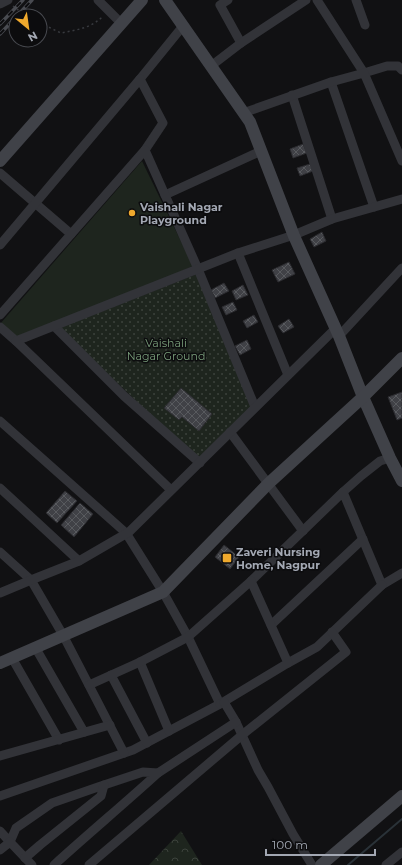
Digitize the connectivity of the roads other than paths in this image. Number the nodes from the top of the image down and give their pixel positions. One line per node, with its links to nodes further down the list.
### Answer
1 (8, 0): 9 (street)
2 (98, 0): 10 (street)
3 (142, 0): 10 (street)
4 (165, 0): 12 (street)
5 (228, 0): 13 (street)
6 (306, 0): 13 (street)
7 (317, 0): 16 (street)
8 (356, 0): 11 (street)
9 (0, 4)
10 (121, 23): 23 (street)
11 (365, 25)
12 (183, 26): 14 (street); 17 (street)
13 (242, 43): 14 (street)
14 (211, 66): 20 (street)
15 (402, 70): 16 (street)
16 (364, 73): 18 (street); 24 (street)
17 (140, 79): 21 (street); 28 (street)
18 (331, 82): 19 (street); 29 (street)
19 (292, 95): 20 (street); 30 (street)
20 (243, 113): 22 (street)
21 (146, 150): 26 (street); 31 (street)
22 (261, 150): 26 (street); 32 (street)
23 (0, 161)
24 (402, 161)
25 (0, 173): 28 (street)
26 (165, 195): 35 (street)
27 (402, 199): 29 (street)
28 (35, 204): 31 (street); 33 (street)
29 (374, 207): 30 (street)
30 (332, 219): 32 (street)
31 (71, 234): 37 (street)
32 (294, 235): 34 (street); 40 (street)
33 (0, 245)
34 (238, 253): 35 (street); 43 (street)
35 (198, 268): 38 (street); 45 (street)
36 (402, 268): 40 (street)
37 (0, 315)
38 (54, 326): 41 (street); 49 (street)
39 (0, 327): 41 (street)
40 (338, 332): 43 (street); 44 (street)
41 (16, 341): 53 (street)
42 (402, 358): 44 (street)
43 (288, 375): 45 (street)
44 (363, 397): 48 (street); 51 (street)
45 (255, 407): 47 (street)
46 (0, 421): 56 (street)
47 (230, 432): 49 (street); 51 (street)
48 (390, 458): 50 (street); 54 (street)
49 (200, 463): 53 (street)
50 (402, 481)
51 (269, 484): 55 (street); 64 (street)
52 (0, 488): 59 (street)
53 (171, 490): 56 (street)
54 (343, 492): 55 (street); 57 (street)
55 (303, 531): 62 (street)
56 (126, 533): 59 (street); 64 (street)
57 (363, 539): 63 (street); 66 (street)
58 (0, 552): 61 (street)
59 (79, 561): 61 (street)
60 (402, 573): 63 (street)
61 (31, 580): 65 (street); 68 (street)
62 (251, 581): 66 (street); 69 (street)
63 (382, 585): 67 (street)
64 (163, 592): 68 (street); 69 (street)
65 (0, 593)
66 (271, 625): 74 (street)
67 (332, 632): 74 (street); 82 (street)
68 (63, 635): 70 (street); 76 (street)
69 (188, 637): 72 (street); 77 (street)
70 (35, 647): 71 (street); 81 (street)
71 (12, 658): 73 (street); 83 (street)
72 (140, 662): 75 (street); 80 (street)
73 (0, 663)
74 (288, 663): 77 (street)
75 (110, 675): 76 (street); 84 (street)
76 (89, 685): 79 (street)
77 (222, 703): 78 (street); 80 (street)
78 (236, 722): 82 (street); 87 (street)
79 (110, 725): 81 (street); 85 (street)
80 (169, 731): 84 (street)
81 (84, 732): 83 (street)
82 (242, 735): 97 (street); 98 (street)
83 (59, 740): 86 (street)
84 (147, 743): 85 (street)
85 (124, 753): 89 (street)
86 (0, 756)
87 (158, 773): 88 (street); 96 (street)
88 (104, 785): 92 (street); 95 (street)
89 (0, 796)
90 (402, 796): 99 (street)
91 (0, 831): 92 (street)
92 (10, 842): 93 (street); 95 (street)
93 (0, 850)
94 (402, 852): 100 (street)
95 (28, 862)
96 (54, 865)
97 (89, 865)
98 (312, 865)
99 (321, 865)
100 (386, 865)

